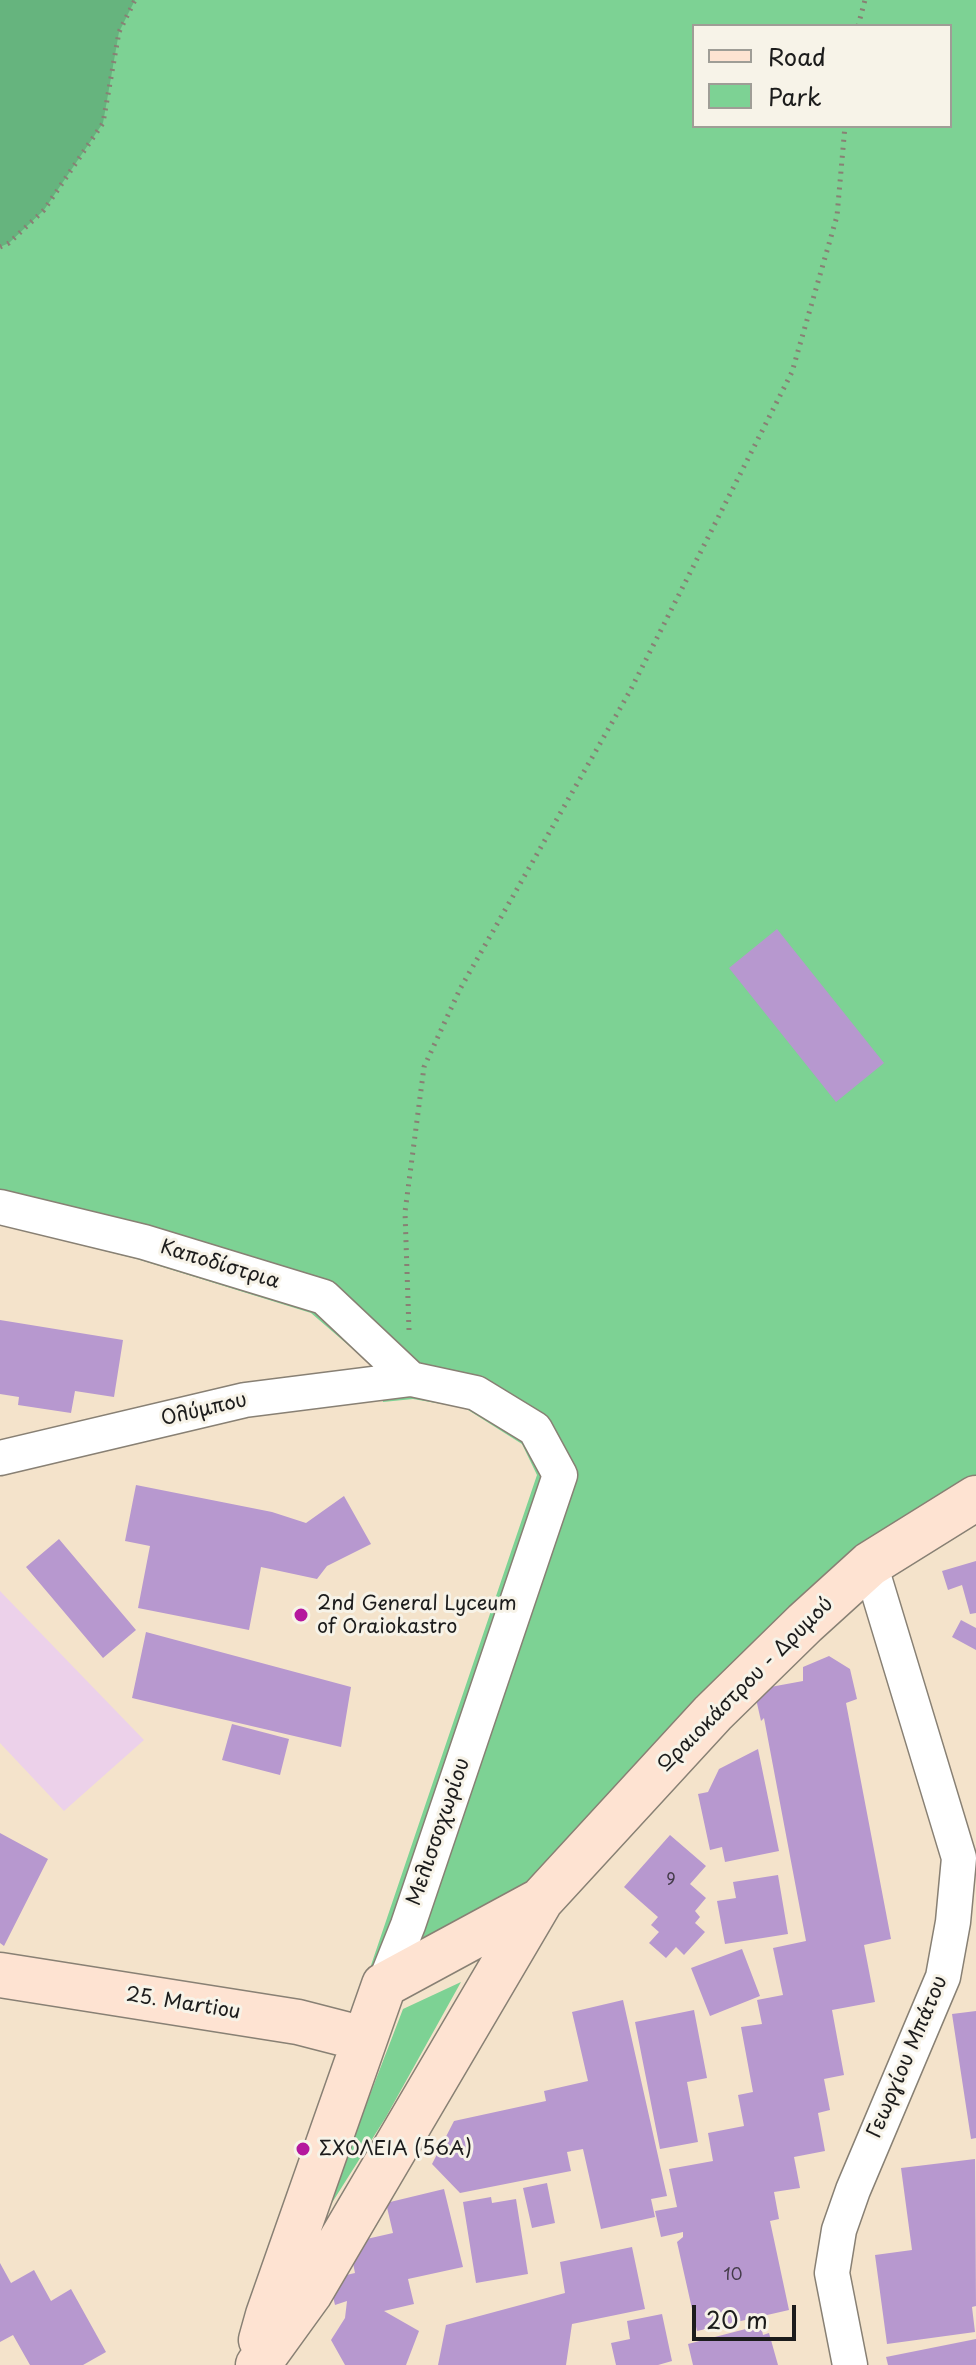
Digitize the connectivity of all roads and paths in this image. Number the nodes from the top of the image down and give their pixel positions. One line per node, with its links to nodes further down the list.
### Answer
1 (135, 0): 5 (path)
2 (865, 0): 3 (path)
3 (859, 24)
4 (845, 128): 7 (path)
5 (0, 247)
6 (0, 1207): 7 (street, Καποδίστρια)
7 (411, 1379): 8 (street, Ολύμπου); 13 (street, Μελισσοχωρίου)
8 (0, 1458)
9 (976, 1498): 10 (main road, Ωραιοκάστρου - Δρυμού)
10 (870, 1564): 11 (main road, Ωραιοκάστρου - Δρυμού); 16 (street, Γεωργίου Μπάτου)
11 (541, 1900): 13 (main road); 15 (main road)
12 (0, 1975): 14 (main road, 25. Martiou)
13 (384, 1985): 14 (main road, Μελισσοχωρίου)
14 (364, 2039): 15 (main road, Μελισσοχωρίου)
15 (256, 2365)
16 (850, 2365)

